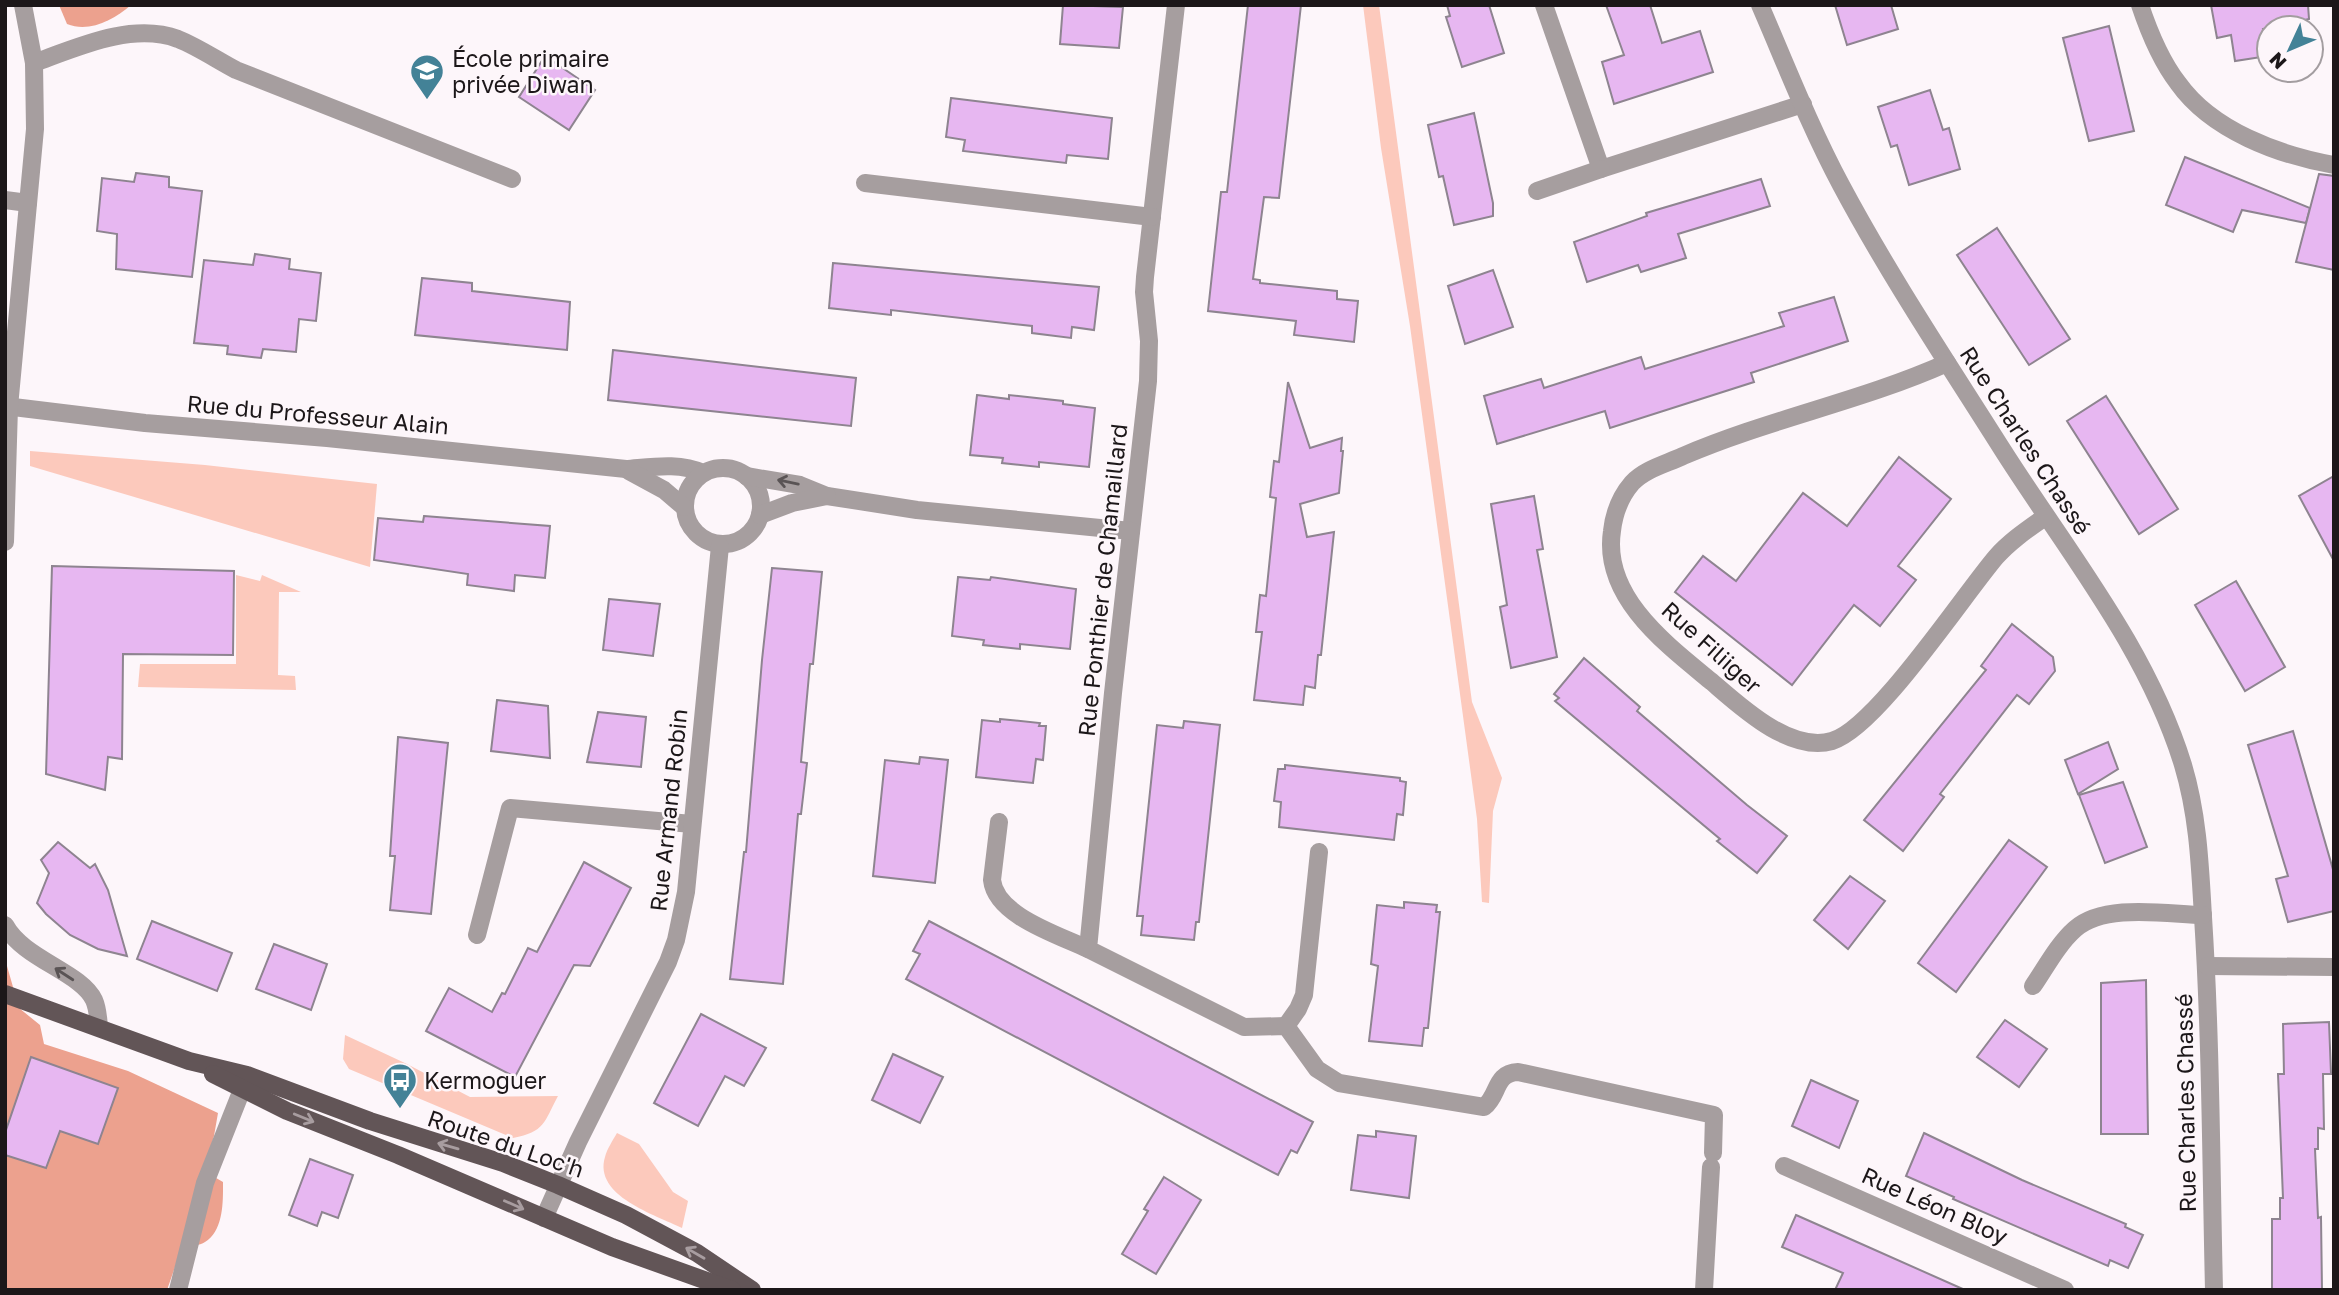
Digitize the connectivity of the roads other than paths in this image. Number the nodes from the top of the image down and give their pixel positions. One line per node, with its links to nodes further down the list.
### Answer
1 (23, 5): 6 (street)
2 (1176, 5): 15 (street, Rue Ponthier de Chamaillard)
3 (1544, 5): 9 (street)
4 (1760, 5): 7 (street, Rue Charles Chassé)
5 (2140, 5): 8 (street)
6 (34, 63): 10 (street); 14 (street)
7 (1803, 104): 9 (street); 16 (street, Rue Charles Chassé)
8 (2334, 166)
9 (1601, 169): 12 (street)
10 (512, 179)
11 (865, 183): 15 (street)
12 (1537, 191)
13 (5, 200): 14 (street)
14 (28, 203): 17 (street)
15 (1152, 216): 26 (street, Rue Ponthier de Chamaillard)
16 (1947, 363): 24 (street, Rue Charles Chassé); 24 (street, Rue Filiiger)
17 (7, 406): 18 (street, Rue du Professeur Alain); 25 (street)
18 (626, 469): 19 (street, Rue du Professeur Alain); 22 (street, Rue du Professeur Alain)
19 (703, 473): 20 (street); 22 (street)
20 (746, 476): 21 (street, one-way to 20); 23 (street)
21 (827, 496): 23 (street); 26 (street)
22 (684, 507): 28 (street)
23 (760, 515): 28 (street)
24 (2045, 517): 32 (street, Rue Charles Chassé)
25 (6, 519): 27 (street)
26 (1131, 531): 35 (street, Rue Ponthier de Chamaillard)
27 (5, 542)
28 (720, 546): 30 (street, Rue Armand Robin)
29 (999, 822): 35 (street)
30 (692, 824): 34 (street); 44 (street, Rue Armand Robin)
31 (1319, 852): 40 (street)
32 (2203, 915): 36 (street, Rue Charles Chassé); 38 (street)
33 (5, 925): 41 (street, one-way to 33)
34 (477, 935)
35 (1088, 949): 40 (street)
36 (2207, 966): 37 (street); 51 (street, Rue Charles Chassé)
37 (2334, 967)
38 (2033, 986)
39 (5, 994): 41 (main road, Route du Loc'h)
40 (1286, 1026): 49 (street)
41 (99, 1027): 42 (main road, Route du Loc'h)
42 (245, 1082): 44 (main road, Route du Loc'h, one-way to 42); 45 (main road, Route du Loc'h, one-way to 45); 46 (street)
43 (1784, 1166): 50 (street, Rue Léon Bloy)
44 (558, 1185): 45 (street, Rue Armand Robin); 48 (main road, Route du Loc'h, one-way to 44)
45 (544, 1218): 47 (main road, Route du Loc'h)
46 (178, 1290)
47 (732, 1290)
48 (752, 1290)
49 (1704, 1290)
50 (2065, 1290)
51 (2214, 1290)

